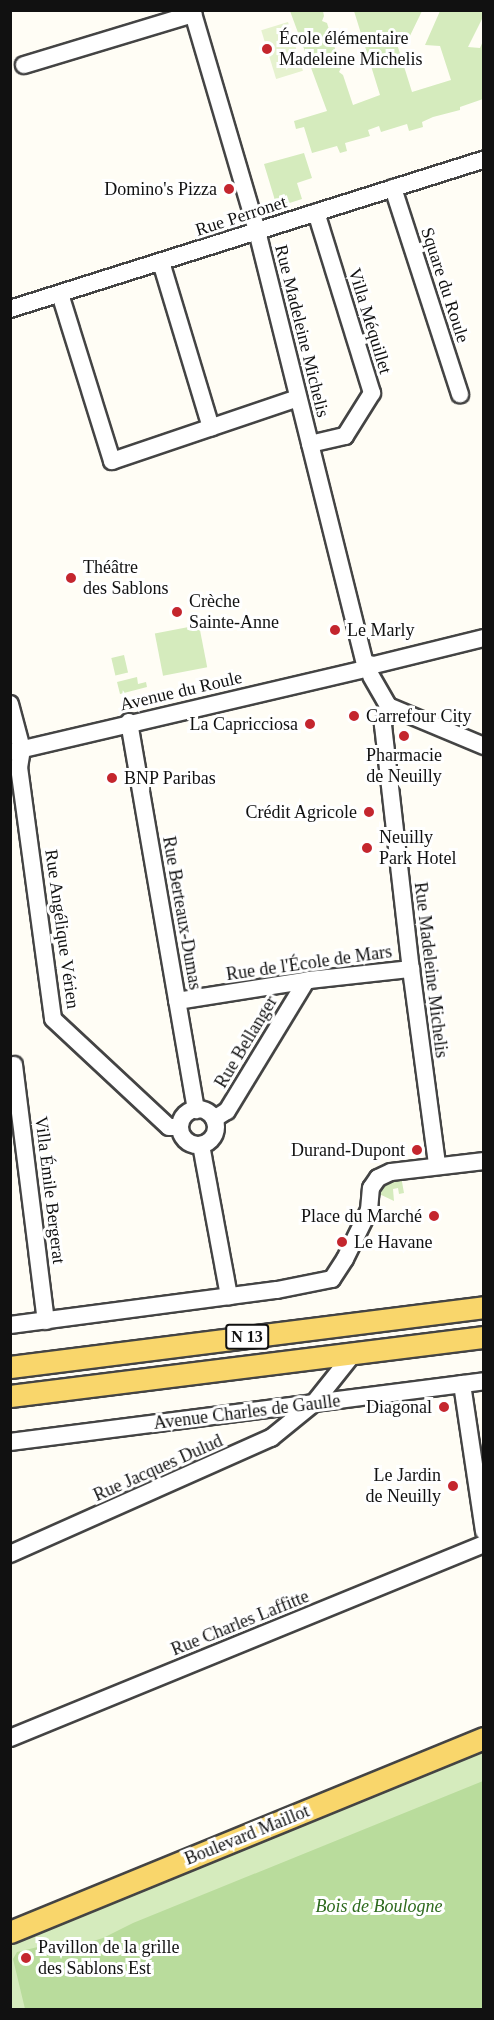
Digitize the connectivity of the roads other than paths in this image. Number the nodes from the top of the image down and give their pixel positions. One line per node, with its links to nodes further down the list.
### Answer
1 (192, 12): 2 (street); 6 (street, Rue Madeleine Michelis)
2 (24, 65)
3 (483, 160): 4 (street, Rue Perronet)
4 (393, 188): 5 (street, Rue Perronet); 10 (street, Square du Roule)
5 (316, 212): 6 (street, Rue Perronet); 13 (street, Villa Méquillet)
6 (257, 231): 7 (street, Rue Perronet); 11 (street, Rue Madeleine Michelis)
7 (160, 262): 8 (street, Rue Perronet); 12 (street)
8 (60, 294): 9 (street, Rue Perronet); 12 (street)
9 (10, 309)
10 (460, 394)
11 (298, 398): 12 (street); 13 (street, Rue Madeleine Michelis)
12 (211, 428)
13 (310, 444): 15 (street, Rue Madeleine Michelis)
14 (483, 638): 15 (street, Avenue du Roule)
15 (368, 668): 17 (street, Rue Madeleine Michelis); 18 (street, Avenue du Roule)
16 (10, 704): 20 (street, Rue Angélique Vérien)
17 (388, 706): 19 (street); 21 (street, Rue Madeleine Michelis)
18 (129, 722): 20 (street, Avenue du Roule); 23 (street, Rue Berteaux-Dumas)
19 (483, 746)
20 (16, 751): 27 (street, Rue Angélique Vérien)
21 (411, 969): 22 (street, Rue de l'École de Mars); 30 (street, Rue Madeleine Michelis)
22 (306, 981): 23 (street, Rue de l'École de Mars); 26 (street, Rue Bellanger)
23 (177, 1001): 25 (street, Rue Berteaux-Dumas)
24 (14, 1065): 33 (street, Villa Émile Bergerat)
25 (196, 1110): 26 (street); 27 (street)
26 (214, 1119): 28 (street)
27 (180, 1127): 28 (street)
28 (201, 1145): 31 (street)
29 (483, 1161): 30 (street)
30 (437, 1165): 31 (street)
31 (229, 1296): 33 (street)
32 (483, 1307): 37 (main road, N 13)
33 (46, 1321): 34 (street)
34 (10, 1326)
35 (483, 1336): 36 (main road, N 13)
36 (353, 1354): 40 (main road, N 13); 41 (street, Rue Jacques Dulud)
37 (10, 1367)
38 (483, 1381): 39 (street, Avenue Charles de Gaulle)
39 (462, 1384): 41 (street, Avenue Charles de Gaulle); 43 (street)
40 (10, 1396)
41 (314, 1403): 42 (street, Avenue Charles de Gaulle); 45 (street, Rue Jacques Dulud)
42 (10, 1442)
43 (483, 1531)
44 (483, 1544): 46 (street, Rue Charles Laffitte)
45 (10, 1554)
46 (10, 1738)
47 (483, 1738): 48 (main road, Boulevard Maillot)
48 (10, 1932)

